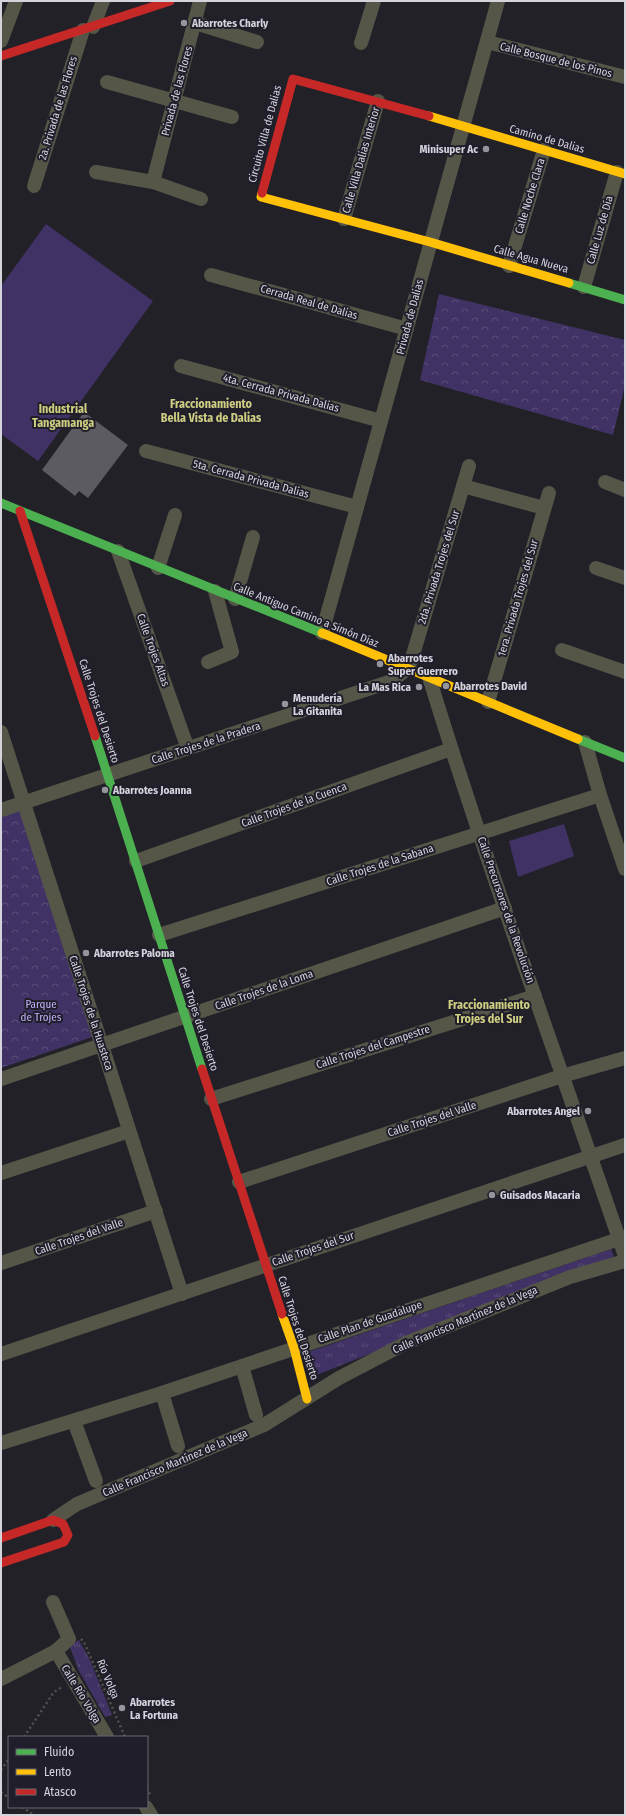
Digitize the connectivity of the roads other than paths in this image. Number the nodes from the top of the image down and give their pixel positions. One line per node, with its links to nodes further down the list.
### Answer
1 (16, 1): 9 (street)
2 (103, 1): 8 (street, 2a. Privada de las Flores)
3 (170, 1): 8 (street)
4 (200, 1): 7 (street, Privada de las Flores)
5 (374, 1): 12 (street)
6 (498, 1): 11 (street, Privada de Dalias)
7 (195, 23): 10 (street); 16 (street, Privada de las Flores)
8 (88, 28): 13 (street); 24 (street, 2a. Privada de las Flores)
9 (1, 41)
10 (257, 42)
11 (487, 42): 14 (street, Calle Bosque de los Pinos); 19 (street, Privada de Dalias)
12 (361, 44)
13 (1, 56)
14 (625, 77)
15 (107, 82): 16 (street)
16 (174, 101): 18 (street); 23 (street, Privada de las Flores)
17 (378, 101): 19 (street, Circuito Villa de Dalias); 26 (street, Calle Villa Dalias Interior); 26 (street, Circuito Villa de Dalias)
18 (232, 117)
19 (463, 126): 20 (street, Camino de Dalias); 27 (street, Privada de Dalias)
20 (544, 150): 22 (street, Camino de Dalias); 28 (street, Calle Noche Clara)
21 (96, 172): 23 (street)
22 (621, 173): 30 (street, Calle Luz de Día)
23 (153, 182): 25 (street)
24 (34, 186)
25 (201, 199)
26 (344, 219): 27 (street, Circuito Villa de Dalias)
27 (430, 242): 28 (street, Calle Agua Nueva); 32 (street, Privada de Dalias)
28 (509, 266): 30 (street, Calle Agua Nueva)
29 (211, 275): 32 (street, Cerrada Real de Dalias)
30 (584, 288): 31 (street, Calle Agua Nueva)
31 (625, 300)
32 (407, 329): 34 (street, Privada de Dalias)
33 (181, 366): 34 (street, 4ta. Cerrada Privada Dalias)
34 (381, 421): 42 (street, Privada de Dalias)
35 (146, 452): 42 (street, 5ta. Cerrada Privada Dalias)
36 (470, 466): 38 (street, 2da. Privada Trojes del Sur)
37 (605, 482): 39 (street)
38 (463, 486): 43 (street); 56 (street, 2da. Privada Trojes del Sur)
39 (625, 490)
40 (549, 493): 43 (street, 1era. Privada Trojes del Sur)
41 (1, 503): 44 (street, Calle Antiguo Camino a Simón Díaz)
42 (357, 507): 53 (street, Privada de Dalias)
43 (544, 508): 59 (street, 1era. Privada Trojes del Sur)
44 (20, 511): 47 (street, Calle Antiguo Camino a Simón Díaz); 65 (street, Calle Trojes del Desierto)
45 (175, 515): 48 (street)
46 (253, 537): 52 (street)
47 (118, 551): 48 (street, Calle Antiguo Camino a Simón Díaz); 62 (street, Calle Trojes Altas)
48 (158, 568): 51 (street, Calle Antiguo Camino a Simón Díaz)
49 (596, 568): 50 (street)
50 (625, 578)
51 (215, 591): 52 (street, Calle Antiguo Camino a Simón Díaz); 55 (street)
52 (235, 599): 53 (street, Calle Antiguo Camino a Simón Díaz)
53 (322, 633): 56 (street, Calle Antiguo Camino a Simón Díaz)
54 (562, 650): 57 (street)
55 (208, 662)
56 (408, 668): 58 (street, Calle Antiguo Camino a Simón Díaz); 62 (street, Calle Trojes de la Pradera)
57 (625, 672)
58 (429, 677): 59 (street, Calle Antiguo Camino a Simón Díaz); 63 (street, Calle Precursores de la Revolución)
59 (488, 702): 61 (street, Calle Antiguo Camino a Simón Díaz)
60 (1, 732): 67 (street, Calle Trojes de la Huasteca)
61 (585, 742): 64 (street, Calle Antiguo Camino a Simón Díaz); 66 (street)
62 (188, 749): 65 (street, Calle Trojes de la Pradera)
63 (451, 749): 69 (street, Calle Precursores de la Revolución); 70 (street, Calle Trojes de la Cuenca)
64 (625, 758)
65 (107, 775): 67 (street, Calle Trojes de la Pradera); 70 (street, Calle Trojes del Desierto)
66 (600, 795): 69 (street, Calle Trojes de la Sabana); 71 (street)
67 (25, 802): 68 (street, Calle Trojes de la Pradera); 76 (street, Calle Trojes de la Huasteca)
68 (1, 810)
69 (480, 834): 72 (street, Calle Precursores de la Revolución); 73 (street, Calle Trojes de la Sabana)
70 (136, 861): 73 (street, Calle Trojes del Desierto)
71 (625, 869)
72 (505, 908): 74 (street, Calle Precursores de la Revolución); 75 (street, Calle Trojes de la Loma)
73 (159, 935): 75 (street, Calle Trojes del Desierto)
74 (535, 996): 78 (street, Calle Precursores de la Revolución); 80 (street, Calle Trojes del Campestre)
75 (184, 1017): 76 (street, Calle Trojes de la Loma); 80 (street, Calle Trojes del Desierto)
76 (101, 1045): 79 (street, Calle Trojes de la Loma); 81 (street, Calle Trojes de la Huasteca)
77 (625, 1058): 78 (street, Calle Trojes del Valle)
78 (562, 1076): 83 (street, Calle Precursores de la Revolución); 85 (street, Calle Trojes del Valle)
79 (1, 1080)
80 (211, 1099): 85 (street, Calle Trojes del Desierto)
81 (129, 1131): 84 (street); 86 (street, Calle Trojes de la Huasteca)
82 (625, 1145): 83 (street, Calle Trojes del Sur)
83 (590, 1156): 87 (street, Calle Precursores de la Revolución); 91 (street, Calle Trojes del Sur)
84 (1, 1173)
85 (238, 1182): 91 (street, Calle Trojes del Desierto)
86 (156, 1211): 90 (street, Calle Trojes del Valle); 92 (street, Calle Trojes de la Huasteca)
87 (622, 1238): 88 (street, Calle Precursores de la Revolución); 93 (street, Calle Plan de Guadalupe)
88 (625, 1256)
89 (625, 1261): 97 (street, Calle Francisco Martínez de la Vega)
90 (1, 1263)
91 (265, 1265): 92 (street, Calle Trojes del Sur); 93 (street, Calle Trojes del Desierto)
92 (182, 1294): 94 (street, Calle Trojes del Sur)
93 (294, 1348): 95 (street, Calle Plan de Guadalupe); 97 (street, Calle Trojes del Desierto)
94 (1, 1354)
95 (242, 1366): 96 (street, Calle Plan de Guadalupe); 98 (street)
96 (162, 1394): 99 (street, Calle Plan de Guadalupe); 101 (street)
97 (307, 1399): 103 (street, Calle Francisco Martínez de la Vega)
98 (256, 1415)
99 (74, 1420): 100 (street, Calle Plan de Guadalupe); 102 (street)
100 (1, 1443)
101 (178, 1446)
102 (96, 1482)
103 (53, 1520): 104 (street); 105 (street)
104 (1, 1538)
105 (1, 1563)
106 (53, 1602): 107 (street)
107 (56, 1651): 108 (street); 109 (street, Calle Río Volga)
108 (1, 1679)
109 (106, 1736)

